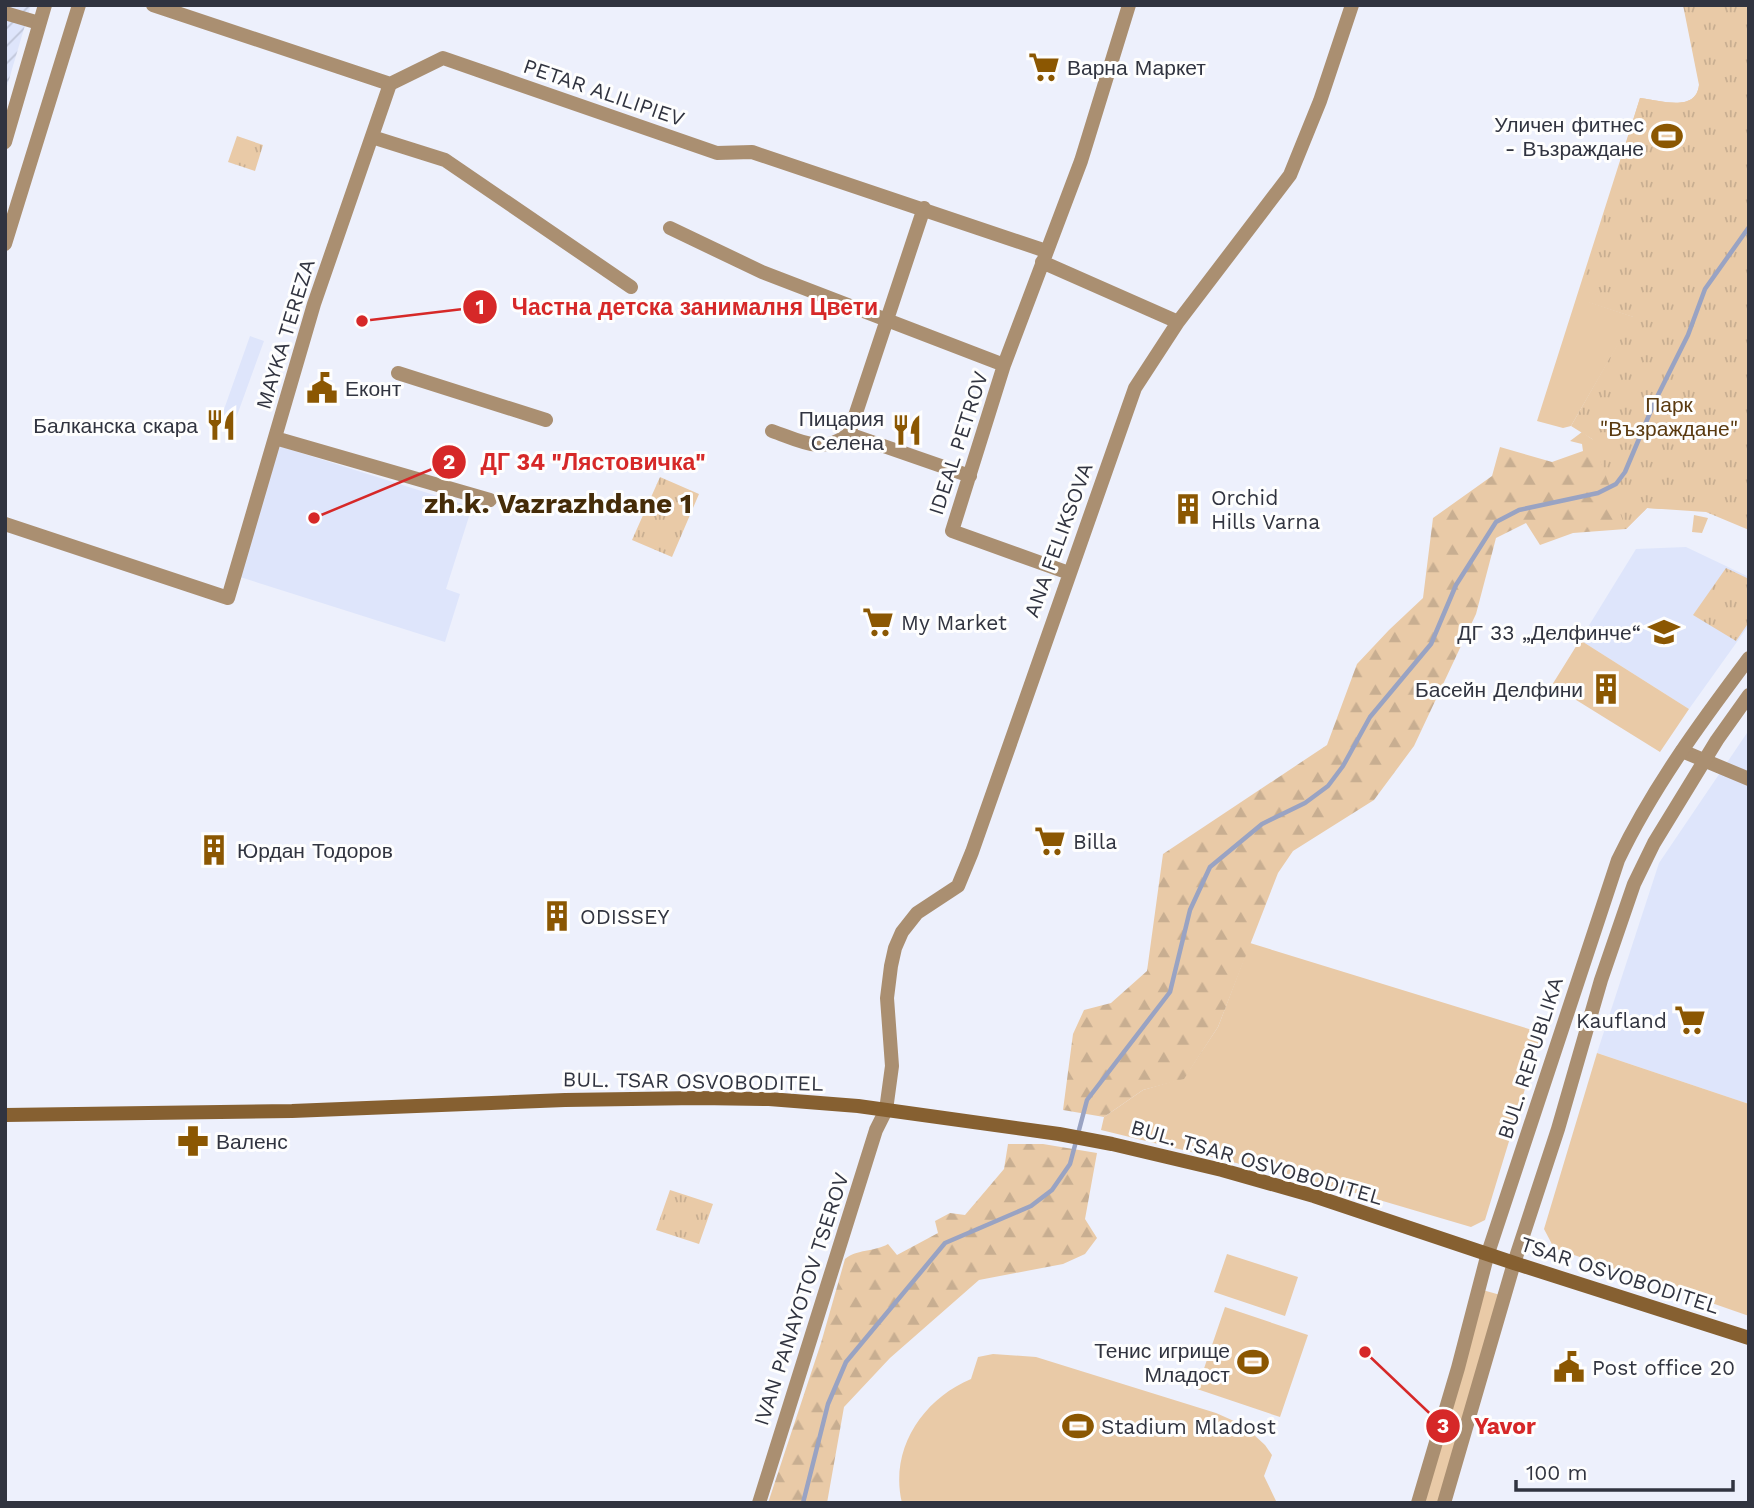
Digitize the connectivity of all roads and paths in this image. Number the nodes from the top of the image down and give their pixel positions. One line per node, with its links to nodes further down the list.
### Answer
1 (45, 5): 7 (street)
2 (79, 5): 13 (street)
3 (153, 5): 8 (street)
4 (1129, 5): 14 (street, IDEAL PETROV)
5 (1352, 5): 17 (street, ANA FELIKSOVA)
6 (5, 13): 7 (street)
7 (39, 23): 10 (street)
8 (390, 84): 9 (street, MAYKA TEREZA); 11 (street, PETAR ALILIPIEV)
9 (372, 137): 15 (street); 23 (street, MAYKA TEREZA)
10 (5, 142)
11 (924, 208): 14 (street, PETAR ALILIPIEV); 16 (street)
12 (670, 228): 16 (street)
13 (5, 244)
14 (1044, 256): 17 (street, PETAR ALILIPIEV); 18 (street, IDEAL PETROV)
15 (631, 287)
16 (886, 319): 18 (street); 22 (street)
17 (1178, 322): 27 (street, ANA FELIKSOVA)
18 (1004, 365): 24 (street, IDEAL PETROV)
19 (398, 373): 20 (street)
20 (545, 420)
21 (772, 431): 22 (street)
22 (849, 434): 24 (street)
23 (275, 438): 25 (street); 26 (street, MAYKA TEREZA)
24 (970, 476): 27 (street, IDEAL PETROV)
25 (490, 500)
26 (5, 524)
27 (1069, 573): 33 (street, ANA FELIKSOVA)
28 (1749, 657): 30 (street, BUL. REPUBLIKA)
29 (1749, 695): 31 (street, BUL. REPUBLIKA)
30 (1682, 751): 31 (street); 35 (street, BUL. REPUBLIKA)
31 (1704, 762): 32 (street); 36 (street, BUL. REPUBLIKA)
32 (1749, 779)
33 (886, 1110): 34 (main road, BUL. TSAR OSVOBODITEL); 35 (main road, BUL. TSAR OSVOBODITEL); 38 (street, IVAN PANAYOTOV TSEROV)
34 (5, 1115)
35 (1488, 1253): 36 (main road, TSAR OSVOBODITEL); 39 (street, BUL. REPUBLIKA)
36 (1514, 1263): 37 (main road, TSAR OSVOBODITEL); 40 (street, BUL. REPUBLIKA)
37 (1749, 1338)
38 (759, 1503)
39 (1418, 1503)
40 (1444, 1503)

